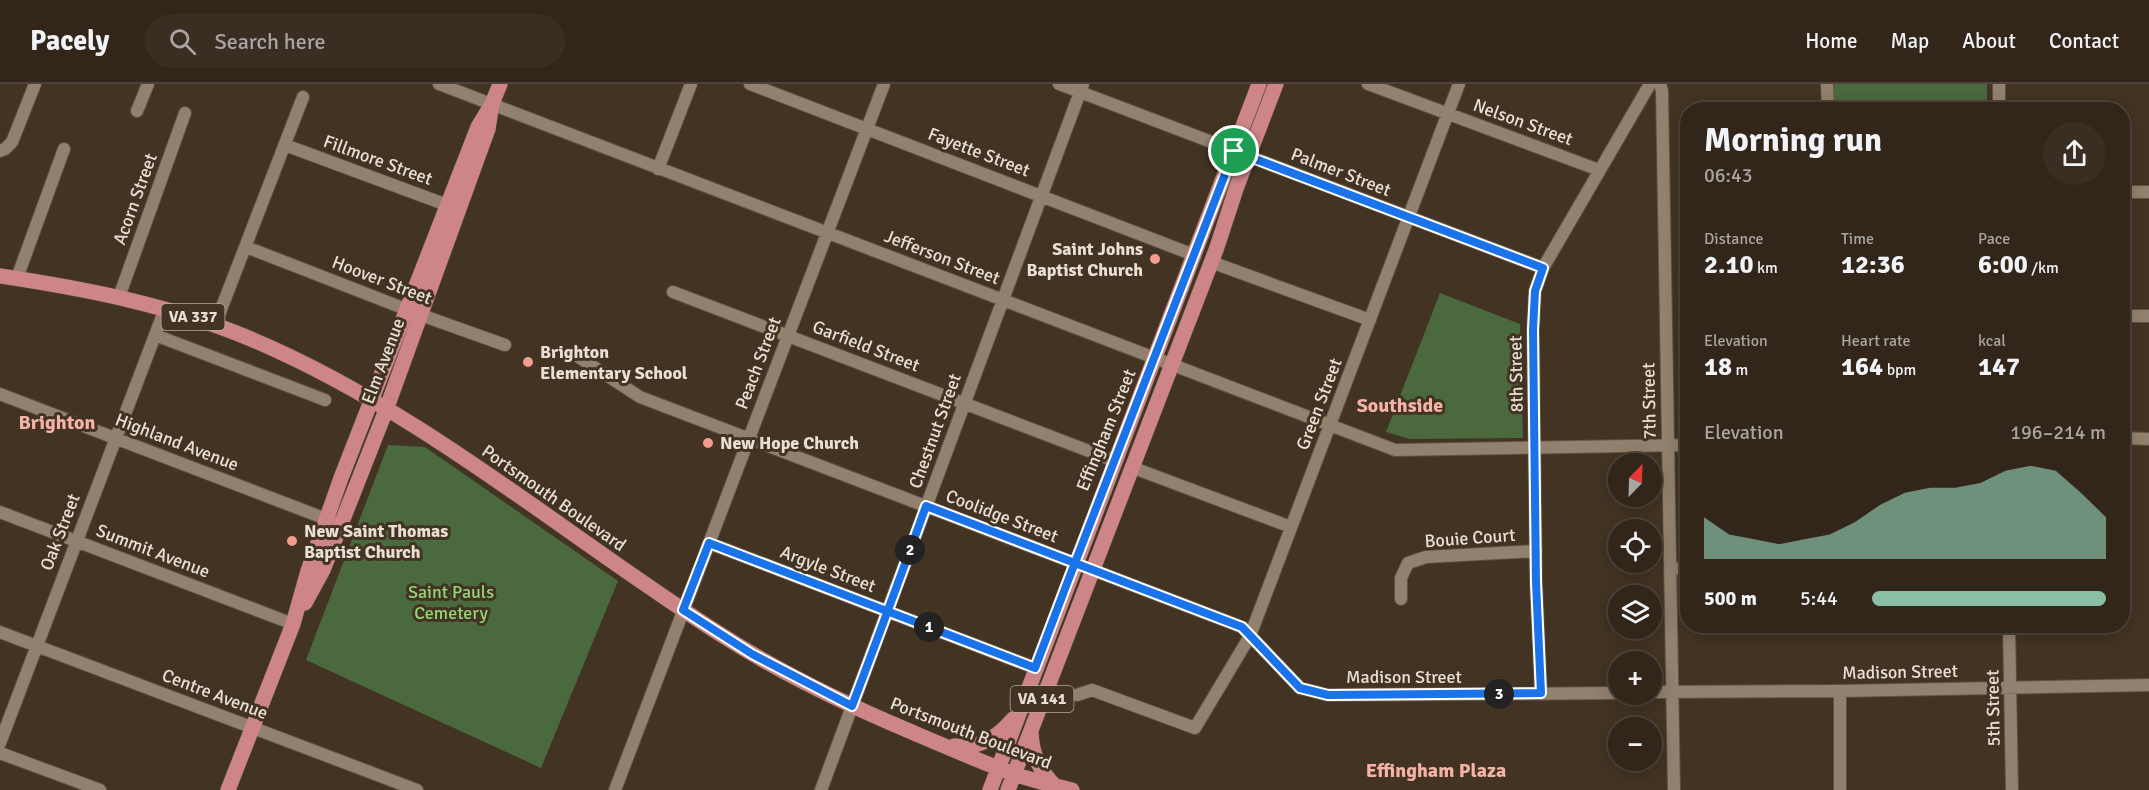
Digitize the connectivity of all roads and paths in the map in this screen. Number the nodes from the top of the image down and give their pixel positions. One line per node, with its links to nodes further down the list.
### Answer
1 (35, 84): 28 (street)
2 (148, 84): 22 (street)
3 (439, 84): 21 (street, Jefferson Street)
4 (500, 84): 21 (main road, Elm Avenue)
5 (691, 84): 30 (street)
6 (750, 84): 25 (street, Fayette Street)
7 (884, 84): 25 (street, Peach Street)
8 (1059, 84): 17 (street, Palmer Street)
9 (1259, 84): 29 (main road, Effingham Street / VA 141)
10 (1276, 84): 29 (main road, Effingham Street / VA 141)
11 (1368, 84): 24 (street, Nelson Street)
12 (1460, 84): 24 (street, Green Street)
13 (1650, 84): 31 (street, 8th Street)
14 (1660, 84): 70 (street, 7th Street)
15 (1827, 84): 19 (street)
16 (1999, 84): 20 (street)
17 (1082, 88): 29 (street, Palmer Street); 34 (street, Chestnut Street)
18 (303, 96): 26 (street)
19 (1828, 102)
20 (2000, 102)
21 (492, 104): 30 (street, Jefferson Street); 35 (main road, Elm Avenue)
22 (138, 111)
23 (185, 113): 45 (street, Acorn Street)
24 (1448, 114): 31 (street, Nelson Street); 36 (street, Green Street)
25 (867, 128): 34 (street, Fayette Street); 37 (street, Peach Street)
26 (285, 145): 35 (street, Fillmore Street); 38 (street)
27 (64, 149): 43 (street)
28 (0, 151)
29 (1241, 154): 36 (street, Palmer Street); 39 (main road, Effingham Street / VA 141); 40 (main road, Effingham Street / VA 141)
30 (658, 168): 37 (street, Jefferson Street)
31 (1599, 170): 41 (street, 8th Street)
32 (2130, 192): 33 (street)
33 (2149, 192)
34 (1042, 196): 39 (street, Fayette Street); 46 (street, Chestnut Street)
35 (453, 207): 48 (main road, Elm Avenue); 49 (main road, Elm Avenue)
36 (1409, 218): 41 (street, Palmer Street); 52 (street, Green Street)
37 (827, 233): 46 (street, Jefferson Street); 55 (street, Peach Street)
38 (246, 246): 48 (street, Hoover Street); 53 (street)
39 (1194, 255): 58 (main road, Effingham Street / VA 141)
40 (1211, 262): 52 (street); 59 (main road, Effingham Street / VA 141)
41 (1543, 268): 72 (street, 8th Street)
42 (0, 276): 43 (main road, Portsmouth Boulevard / VA 337)
43 (17, 278): 45 (main road, Portsmouth Boulevard / VA 337)
44 (673, 292): 55 (street, Garfield Street)
45 (119, 297): 47 (main road, Portsmouth Boulevard / VA 337)
46 (1003, 300): 58 (street, Jefferson Street); 63 (street, Chestnut Street)
47 (165, 309): 53 (main road, Portsmouth Boulevard / VA 337); 54 (street, Oak Street)
48 (406, 309): 49 (street, Hoover Street); 62 (main road, Elm Avenue)
49 (421, 315): 56 (street, Hoover Street); 64 (main road, Elm Avenue)
50 (2130, 316): 51 (street)
51 (2149, 316)
52 (1370, 320): 65 (street, Green Street)
53 (215, 325): 62 (main road, Portsmouth Boulevard / VA 337)
54 (155, 335): 61 (street); 66 (street, Oak Street)
55 (787, 336): 63 (street, Garfield Street); 67 (street, Peach Street)
56 (505, 345)
57 (577, 356): 67 (street, Coolidge Street)
58 (1155, 358): 59 (street, Jefferson Street); 73 (main road, Effingham Street / VA 141)
59 (1171, 364): 65 (street, Jefferson Street); 74 (main road, Effingham Street / VA 141)
60 (0, 394): 66 (street, Highland Avenue)
61 (325, 400)
62 (371, 401): 64 (main road, Portsmouth Boulevard / VA 337); 77 (main road, Elm Avenue)
63 (965, 403): 73 (street, Garfield Street); 75 (street, Chestnut Street)
64 (386, 410): 77 (main road, Elm Avenue); 87 (main road, Portsmouth Boulevard)
65 (1330, 424): 72 (street, Jefferson Street); 78 (street, Green Street)
66 (115, 438): 77 (street, Highland Avenue); 79 (street, Oak Street)
67 (748, 438): 75 (street, Coolidge Street); 80 (street, Peach Street)
68 (2130, 438): 69 (street)
69 (2149, 439)
70 (1668, 445): 71 (street, Jefferson Street); 72 (street, Jefferson Street); 83 (street, 7th Street)
71 (1680, 445)
72 (1535, 447): 81 (street, 8th Street)
73 (1115, 460): 82 (main road, Effingham Street / VA 141)
74 (1131, 467): 78 (street); 85 (main road, Effingham Street / VA 141)
75 (926, 506): 82 (street, Coolidge Street); 88 (street, Chestnut Street)
76 (0, 512): 79 (street, Summit Avenue)
77 (334, 522): 89 (main road, Elm Avenue)
78 (1291, 527): 92 (street, Green Street)
79 (76, 541): 89 (street, Summit Avenue); 93 (street, Oak Street)
80 (709, 543): 87 (street, Peach Street); 88 (street, Argyle Street)
81 (1536, 551): 86 (street, Bouie Court); 100 (street, 8th Street)
82 (1075, 563): 85 (street, Coolidge Street); 94 (main road, Effingham Street / VA 141)
83 (1670, 568): 84 (street); 98 (street, 7th Street)
84 (1680, 568)
85 (1092, 570): 92 (street, Coolidge Street); 105 (main road, Effingham Street / VA 141)
86 (1401, 599)
87 (683, 610): 103 (main road, Portsmouth Boulevard); 116 (street, Peach Street)
88 (887, 611): 94 (street, Argyle Street); 103 (street, Chestnut Street)
89 (293, 624): 106 (main road, Elm Avenue)
90 (0, 632): 93 (street, Centre Avenue)
91 (2010, 633): 96 (street, 5th Street)
92 (1250, 636): 100 (street, Madison Street); 102 (street, Green Street)
93 (37, 646): 106 (street, Centre Avenue); 107 (street, Oak Street)
94 (1035, 668): 104 (main road, Effingham Street / VA 141)
95 (2149, 685): 96 (street, Madison Street)
96 (2010, 688): 99 (street, Madison Street); 123 (street, 5th Street)
97 (1662, 692): 98 (street, Madison Street)
98 (1673, 692): 99 (street, Madison Street); 121 (street, 7th Street)
99 (1840, 692): 122 (street)
100 (1541, 693): 101 (street, Madison Street)
101 (1608, 693)
102 (1077, 695)
103 (852, 706): 108 (main road, Portsmouth Boulevard); 117 (street, Chestnut Street)
104 (1021, 708): 108 (main road); 110 (main road, Effingham Street / VA 141)
105 (1031, 726): 111 (main road, Effingham Street / VA 141); 112 (main road)
106 (252, 728): 114 (main road, Elm Avenue); 115 (street, Centre Avenue)
107 (0, 743)
108 (939, 744): 110 (main road, Portsmouth Boulevard)
109 (0, 753): 113 (street)
110 (998, 768): 111 (main road, Portsmouth Boulevard); 118 (main road, Effingham Street / VA 141)
111 (1014, 774): 112 (main road, Portsmouth Boulevard); 119 (main road, Effingham Street / VA 141)
112 (1054, 785): 120 (main road, Portsmouth Boulevard)
113 (100, 790)
114 (228, 790)
115 (417, 790)
116 (615, 790)
117 (821, 790)
118 (990, 790)
119 (1008, 790)
120 (1072, 790)
121 (1674, 790)
122 (1840, 790)
123 (2012, 790)

